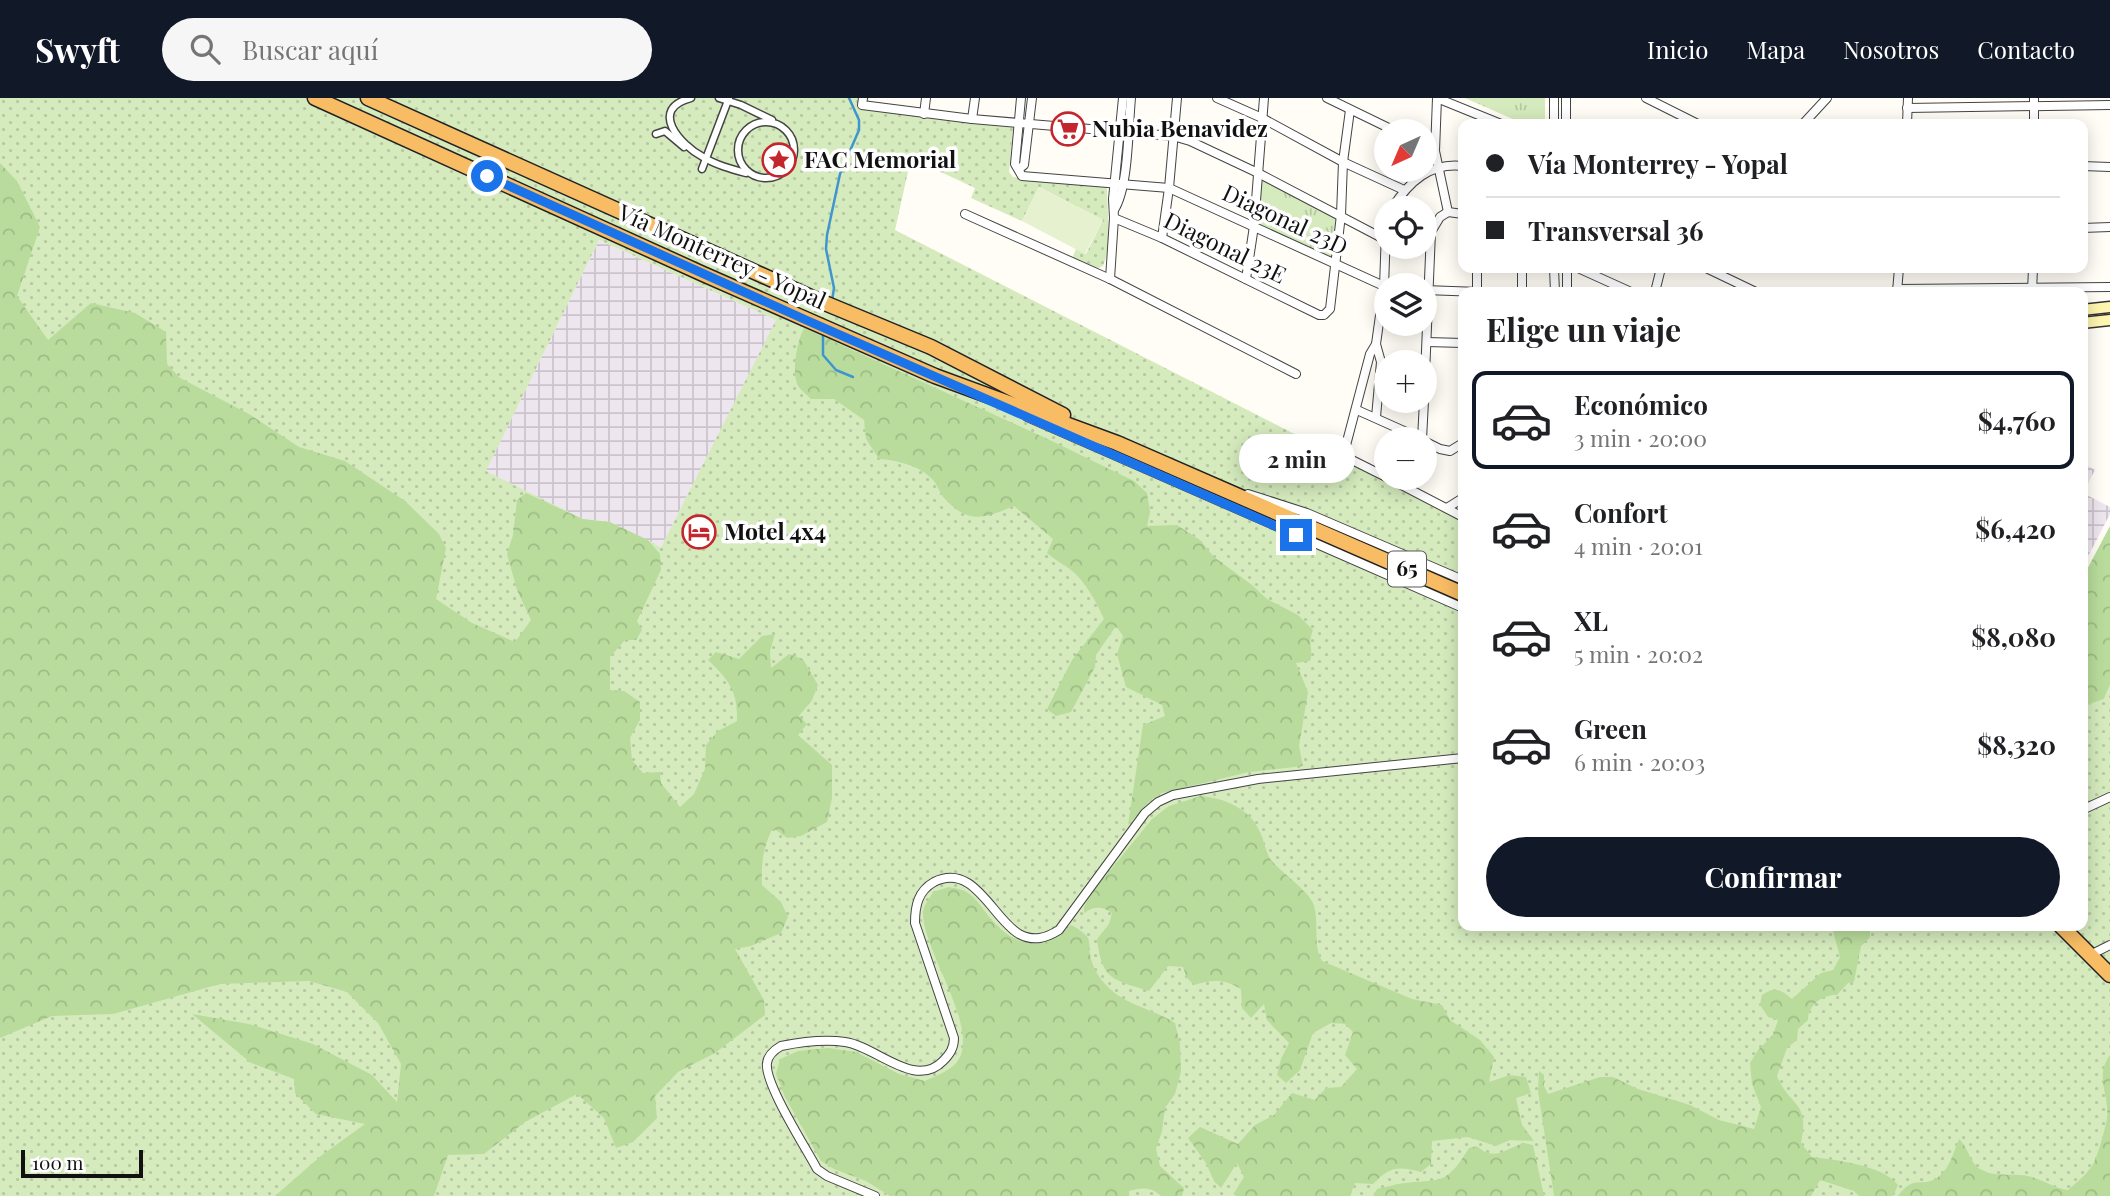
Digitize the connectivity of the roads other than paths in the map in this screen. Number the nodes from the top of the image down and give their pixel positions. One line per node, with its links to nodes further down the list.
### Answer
1 (314, 98): 93 (highway, Vía Monterrey - Yopal / 65)
2 (368, 98): 97 (highway, Vía Monterrey - Yopal / 65)
3 (691, 98): 44 (street)
4 (719, 98): 20 (street)
5 (926, 98): 28 (street)
6 (975, 98): 30 (street)
7 (1021, 98): 39 (street)
8 (1032, 98): 40 (street)
9 (1123, 98): 41 (street)
10 (1131, 98): 41 (street)
11 (1177, 98): 43 (street)
12 (1217, 98): 29 (street)
13 (1264, 98): 29 (street)
14 (1327, 98): 27 (street)
15 (1437, 98): 31 (street); 32 (street)
16 (1555, 98): 33 (street)
17 (1566, 98): 34 (street)
18 (1646, 98): 24 (street)
19 (1827, 98): 36 (street)
20 (728, 99): 38 (street); 44 (street)
21 (863, 101): 22 (street)
22 (873, 102): 28 (street)
23 (2034, 102): 25 (street); 26 (street)
24 (1664, 103): 35 (street)
25 (1908, 103)
26 (2110, 105)
27 (1350, 110): 37 (street); 46 (street)
28 (924, 114): 30 (street)
29 (1262, 118): 46 (street); 53 (street)
30 (972, 119): 39 (street)
31 (1436, 119)
32 (1489, 119)
33 (1555, 119)
34 (1566, 119)
35 (1690, 119)
36 (1807, 119)
37 (1374, 121)
38 (776, 122): 54 (street); 54 (street)
39 (1018, 123): 40 (street); 52 (street)
40 (1029, 124): 41 (street); 52 (street)
41 (1124, 133): 43 (street); 55 (street)
42 (656, 134): 44 (street)
43 (1173, 136): 53 (street); 56 (street)
44 (704, 158): 51 (street); 54 (street)
45 (1437, 161): 47 (street)
46 (1343, 162): 57 (street); 63 (street)
47 (1438, 166): 48 (street); 57 (street); 59 (street)
48 (1458, 166)
49 (2088, 166): 50 (street)
50 (2110, 167)
51 (702, 169)
52 (1019, 169): 55 (street, Diagonal 23D)
53 (1258, 173): 63 (street); 64 (street)
54 (751, 175)
55 (1119, 183): 56 (street, Diagonal 23D); 62 (street)
56 (1169, 188): 64 (street, Diagonal 23D); 68 (street)
57 (1404, 190): 58 (street)
58 (1400, 196)
59 (1448, 212): 60 (street); 70 (street)
60 (1458, 212)
61 (965, 214): 73 (street)
62 (1114, 214): 68 (street, Diagonal 23E); 73 (street)
63 (1341, 215): 67 (street); 69 (street)
64 (1254, 226): 69 (street, Diagonal 23D); 74 (street)
65 (2088, 228): 66 (street)
66 (2110, 228)
67 (1374, 229)
68 (1161, 238): 74 (street, Diagonal 23E)
69 (1335, 265): 74 (street, Diagonal 23E); 75 (street, Diagonal 23D)
70 (1428, 273)
71 (1589, 273): 76 (street)
72 (1716, 273): 77 (street)
73 (1110, 279): 92 (street)
74 (1246, 279)
75 (1374, 282)
76 (1620, 287)
77 (1746, 287)
78 (2110, 287): 79 (street)
79 (2088, 288)
80 (1437, 290): 81 (street)
81 (1458, 291)
82 (2110, 307): 83 (main road)
83 (2088, 309)
84 (2110, 320): 85 (main road)
85 (2088, 322)
86 (1377, 336): 90 (street)
87 (1427, 336): 88 (street)
88 (1427, 342): 89 (street); 91 (street)
89 (1458, 343)
90 (1376, 344): 94 (street); 95 (street)
91 (1427, 350)
92 (1296, 374)
93 (935, 376): 97 (highway, Vía Monterrey - Yopal / 65); 108 (street, 65)
94 (1357, 410): 95 (street); 100 (street)
95 (1376, 417): 96 (street)
96 (1396, 427)
97 (1117, 443): 101 (highway, Vía Monterrey - Yopal / 65)
98 (1458, 446): 99 (street)
99 (1437, 447)
100 (1374, 470)
101 (1184, 472): 106 (street, 65); 107 (highway, Vía Monterrey - Yopal / 65)
102 (1412, 490): 104 (street)
103 (1458, 501): 104 (street)
104 (1447, 508): 105 (street)
105 (1458, 514)
106 (1458, 578)
107 (1458, 592)
108 (1458, 606)
109 (1458, 759): 116 (street)
110 (2110, 797): 111 (street)
111 (2088, 807)
112 (2066, 931): 114 (highway)
113 (2110, 945): 114 (street)
114 (2090, 955): 115 (highway)
115 (2110, 975)
116 (875, 1196)

